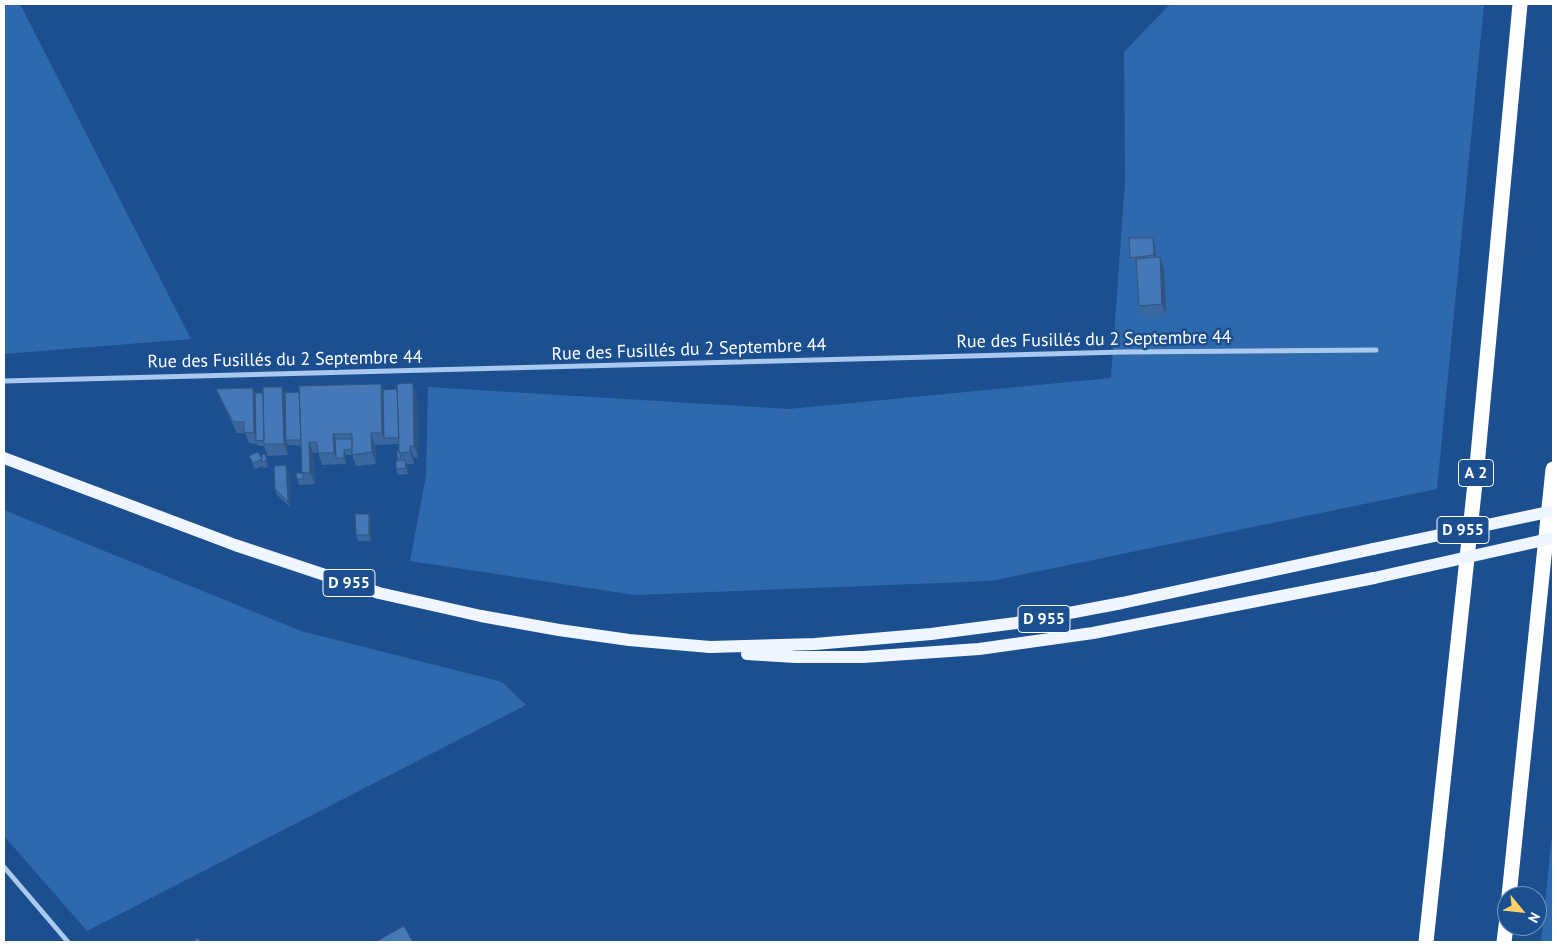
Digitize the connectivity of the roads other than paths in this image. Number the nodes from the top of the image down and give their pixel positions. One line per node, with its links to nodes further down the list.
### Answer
1 (1520, 4): 12 (highway, A 2)
2 (1376, 350): 3 (street, Rue des Fusillés du 2 Septembre 44)
3 (4, 381)
4 (4, 458): 8 (main road, D 955)
5 (1553, 469): 10 (highway)
6 (1553, 511): 8 (main road, D 955, bridge)
7 (1553, 538): 8 (main road, D 955, bridge)
8 (710, 647)
9 (4, 867): 11 (street)
10 (1510, 886)
11 (68, 942)
12 (1426, 942)

